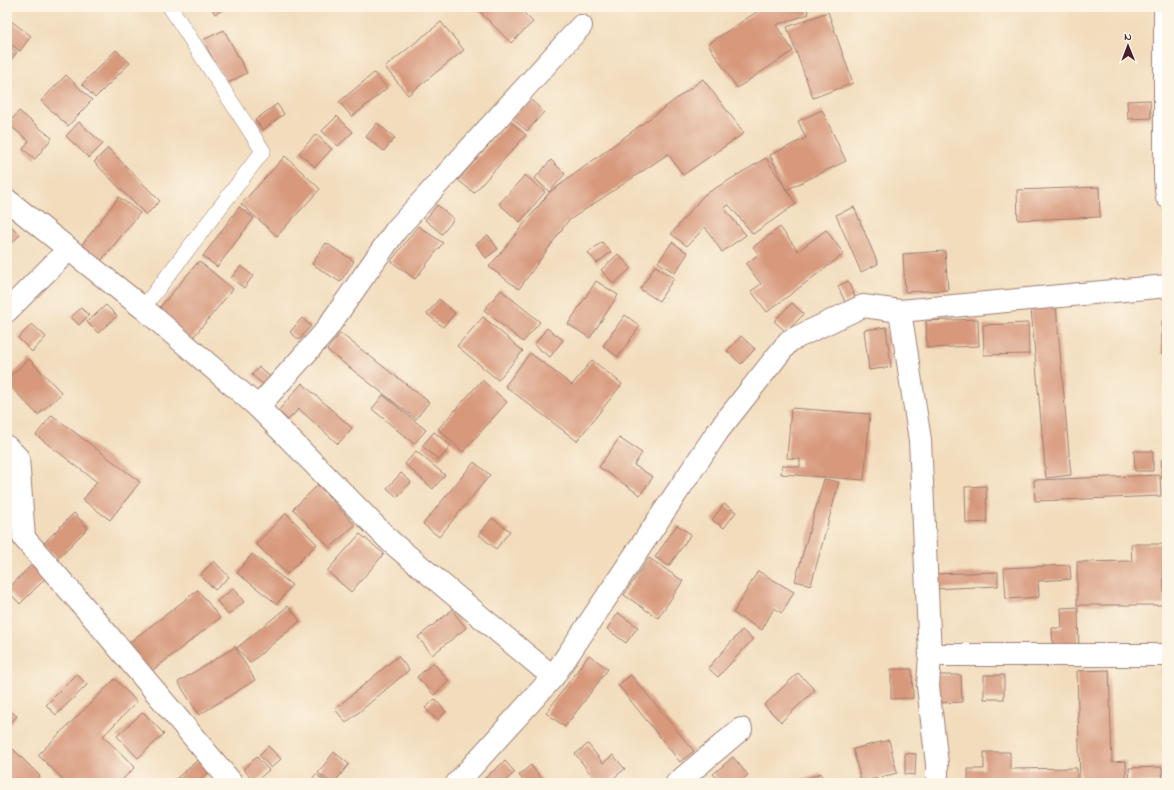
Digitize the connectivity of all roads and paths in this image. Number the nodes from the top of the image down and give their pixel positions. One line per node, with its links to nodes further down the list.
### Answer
1 (170, 7): 8 (lane)
2 (1165, 7): 4 (street)
3 (581, 26): 11 (street)
4 (1167, 197)
5 (7, 200): 6 (street)
6 (69, 249): 8 (street); 9 (street)
7 (1167, 286): 10 (street)
8 (142, 308): 11 (street)
9 (7, 311)
10 (900, 311): 13 (street); 15 (street)
11 (258, 408): 15 (street)
12 (7, 447): 17 (street)
13 (930, 655): 14 (street); 20 (street)
14 (1167, 655)
15 (553, 678): 18 (street)
16 (741, 729): 19 (street)
17 (232, 783)
18 (457, 783)
19 (677, 783)
20 (937, 783)

